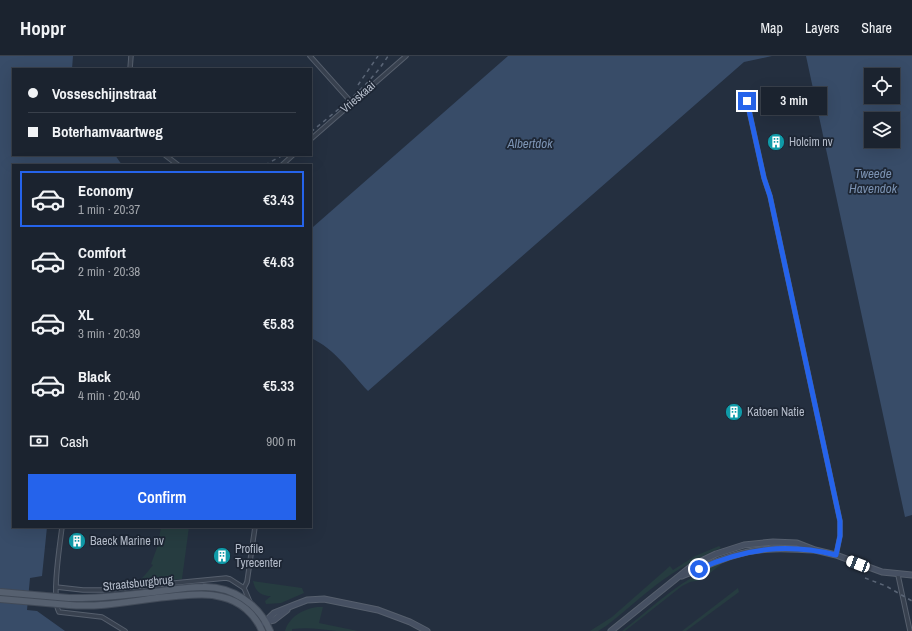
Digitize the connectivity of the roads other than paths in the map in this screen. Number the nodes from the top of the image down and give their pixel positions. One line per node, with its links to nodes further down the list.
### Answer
1 (131, 56): 4 (street)
2 (310, 56): 6 (street)
3 (406, 56): 6 (street, Vrieskaai)
4 (130, 68)
5 (747, 101): 14 (street)
6 (352, 103): 7 (street, Vrieskaai)
7 (312, 138)
8 (165, 156): 10 (street)
9 (292, 156): 11 (street)
10 (177, 164)
11 (283, 164)
12 (62, 528): 17 (street)
13 (255, 528): 18 (street)
14 (836, 555): 15 (street); 27 (street)
15 (898, 575): 16 (street); 28 (street)
16 (912, 575)
17 (56, 588): 18 (street); 24 (street)
18 (244, 588): 21 (street)
19 (0, 592): 21 (main road, Straatsburgbrug, bridge)
20 (0, 599): 23 (main road, Straatsburgbrug, bridge)
21 (250, 603): 22 (main road, Straatsburgbrug)
22 (266, 622): 23 (street); 25 (main road, Straatsburgbrug); 26 (street)
23 (259, 629)
24 (125, 631)
25 (270, 631)
26 (427, 631)
27 (611, 631)
28 (910, 631)

